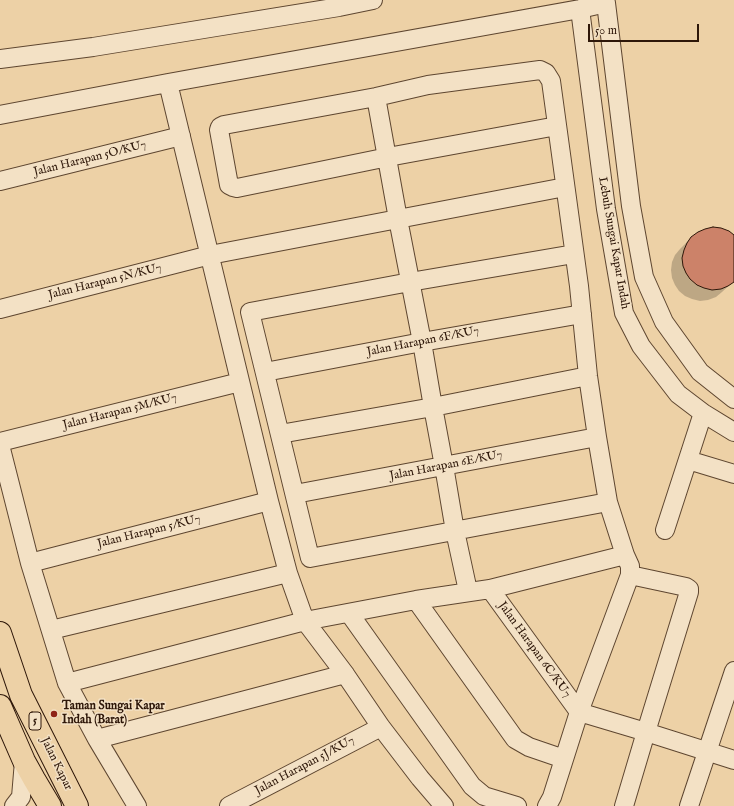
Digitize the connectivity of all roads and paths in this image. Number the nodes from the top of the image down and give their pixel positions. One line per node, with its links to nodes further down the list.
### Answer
1 (373, 0): 2 (street)
2 (284, 8): 4 (street)
3 (580, 9): 5 (street); 23 (street, Lebuh Sungai Kapar Indah); 25 (street, Lebuh Sungai Kapar Indah)
4 (0, 59)
5 (168, 83): 7 (street); 9 (street)
6 (376, 97): 8 (street); 10 (street); 10 (street)
7 (0, 115)
8 (557, 126): 10 (street); 12 (street)
9 (181, 136): 11 (street, Jalan Harapan 5O/KU7); 15 (street)
10 (388, 157): 13 (street)
11 (0, 181)
12 (565, 187): 13 (street, Jalan Harapan 5N/KU7); 14 (street)
13 (398, 219): 15 (street, Jalan Harapan 5N/KU7); 16 (street)
14 (574, 254): 16 (street); 18 (street)
15 (210, 256): 17 (street, Jalan Harapan 5N/KU7); 22 (street)
16 (410, 282): 19 (street); 20 (street)
17 (0, 309)
18 (582, 314): 19 (street, Jalan Harapan 6F/KU7); 21 (street)
19 (422, 342): 20 (street, Jalan Harapan 6F/KU7); 24 (street)
20 (265, 372): 27 (street)
21 (588, 376): 24 (street); 28 (street)
22 (240, 382): 29 (street, Jalan Harapan 5M/KU7); 34 (street)
23 (734, 399)
24 (433, 407): 27 (street); 31 (street)
25 (703, 413): 26 (street, Lebuh Sungai Kapar Indah); 30 (street)
26 (734, 432)
27 (280, 434): 33 (street)
28 (597, 437): 31 (street, Jalan Harapan 6E/KU7); 35 (street)
29 (0, 444): 39 (street)
30 (688, 460): 32 (street); 36 (street)
31 (444, 466): 33 (street, Jalan Harapan 6E/KU7); 37 (street)
32 (734, 474)
33 (295, 494): 37 (street)
34 (269, 501): 39 (street, Jalan Harapan 5/KU7); 40 (street)
35 (608, 502): 37 (street); 38 (street)
36 (665, 530)
37 (455, 531): 43 (street)
38 (625, 555): 41 (street); 42 (street)
39 (30, 563): 47 (street)
40 (288, 573): 46 (street); 47 (street)
41 (630, 575): 53 (street); 55 (street)
42 (490, 589): 43 (street); 53 (street, Jalan Harapan 6C/KU7)
43 (468, 591): 44 (street)
44 (416, 600): 45 (street); 58 (street)
45 (349, 613): 46 (street); 67 (street)
46 (305, 621): 50 (street); 51 (street)
47 (50, 630): 51 (street)
48 (0, 633): 63 (highway, Jalan Kapar / 5)
49 (734, 671): 57 (street)
50 (345, 674): 54 (street); 56 (street)
51 (67, 683): 56 (street)
52 (0, 706): 60 (highway, Jalan Kapar / 5)
53 (579, 712): 55 (street); 58 (street)
54 (381, 727): 65 (street, Jalan Harapan 5J/KU7); 66 (street)
55 (646, 732): 57 (street); 69 (street)
56 (98, 740): 64 (street)
57 (707, 752): 59 (street); 70 (street)
58 (564, 759): 68 (street)
59 (734, 760)
60 (24, 761): 61 (street); 62 (highway, Jalan Kapar / 5)
61 (14, 806)
62 (50, 806)
63 (77, 806)
64 (137, 806)
65 (229, 806)
66 (444, 806)
67 (516, 806)
68 (547, 806)
69 (624, 806)
70 (689, 806)

